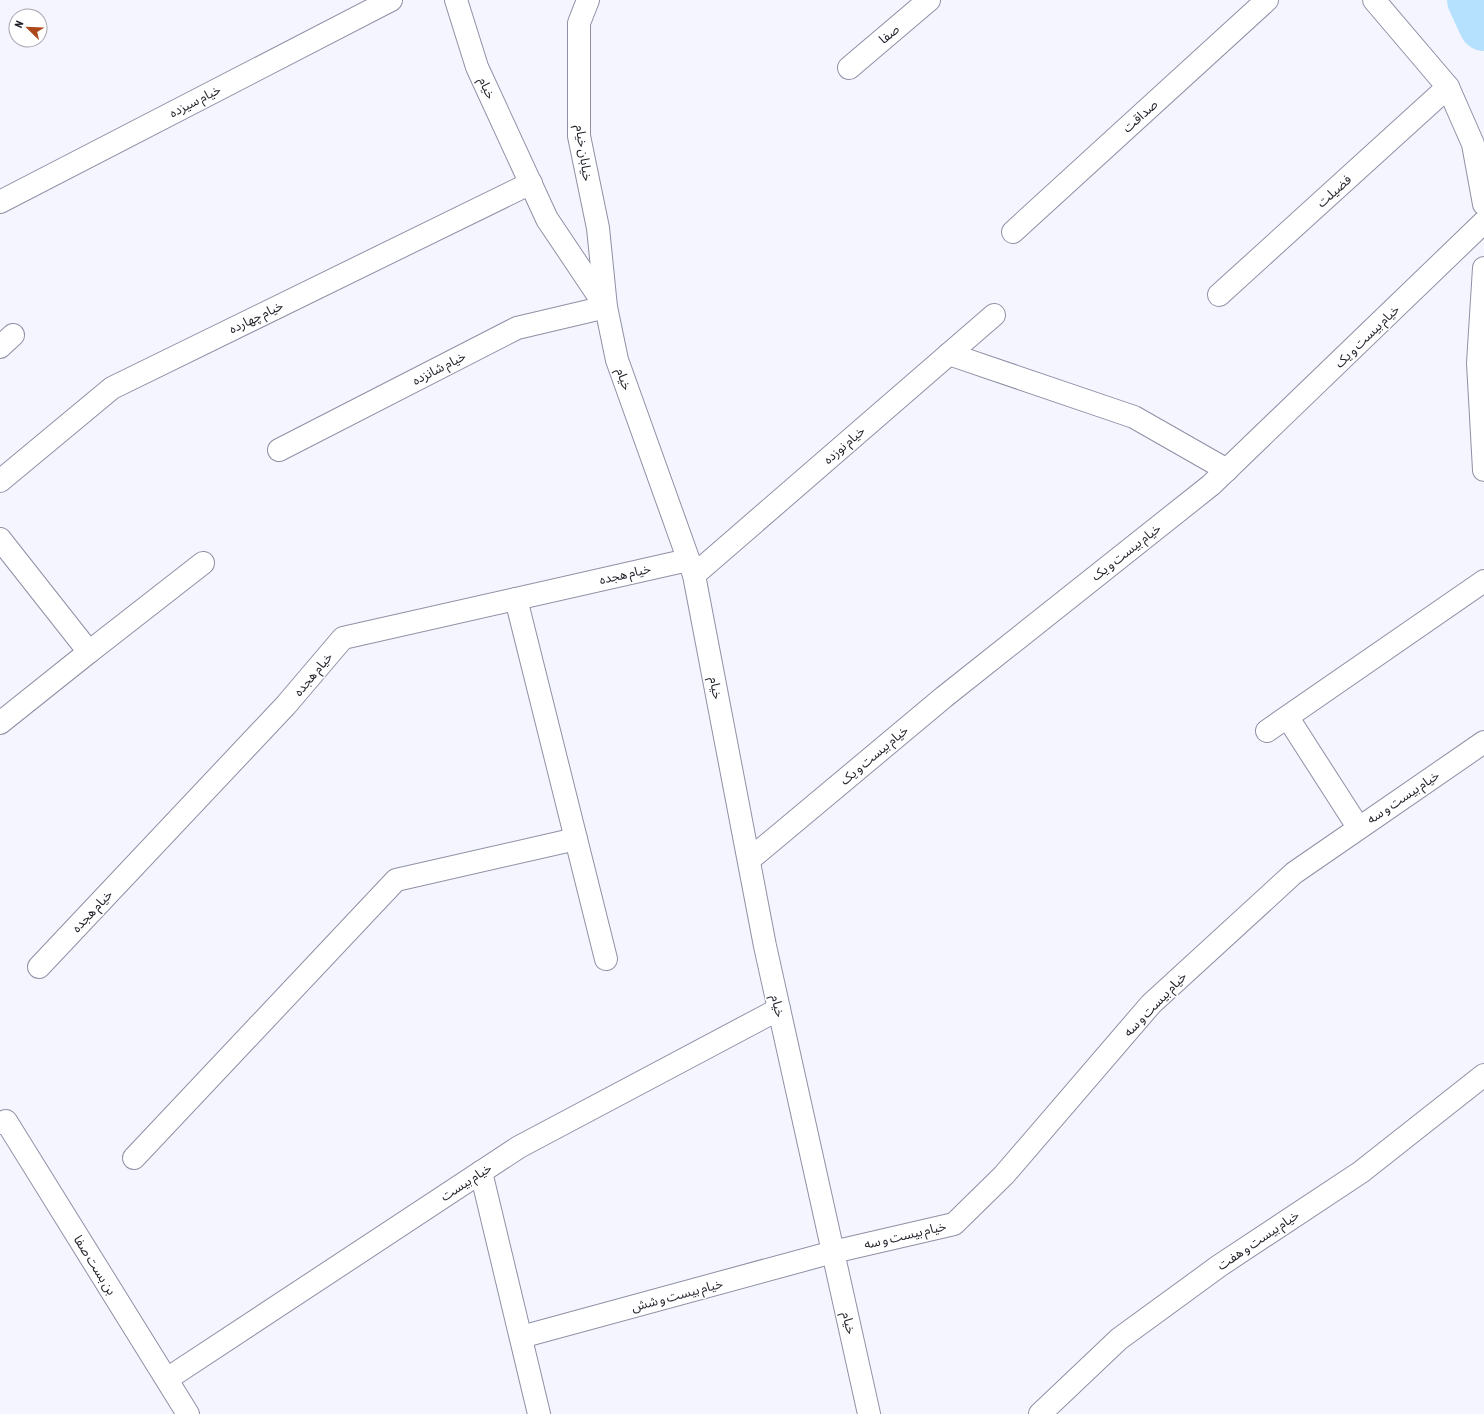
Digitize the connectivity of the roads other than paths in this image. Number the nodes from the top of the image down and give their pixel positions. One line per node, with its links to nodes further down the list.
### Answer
1 (391, 0): 10 (street, خیام سیزده)
2 (456, 0): 9 (street, خیام)
3 (588, 0): 16 (street, خیابان خیام)
4 (929, 0): 7 (street, صفا)
5 (1267, 0): 13 (street, صداقت)
6 (1374, 0): 8 (street)
7 (849, 68)
8 (1448, 87): 11 (street); 15 (street, فضیلت)
9 (531, 183): 16 (street, خیام); 22 (street, خیام چهارده)
10 (0, 202)
11 (1484, 204)
12 (1484, 222): 20 (street, خیام بیست و یک)
13 (1013, 232)
14 (1484, 268): 21 (street)
15 (1220, 295)
16 (606, 307): 19 (street, خیام شانزده); 25 (street, خیام)
17 (994, 316): 18 (street, خیام نوزده)
18 (949, 354): 20 (street); 25 (street, خیام نوزده)
19 (279, 450)
20 (1227, 470): 35 (street, خیام بیست و یک)
21 (1484, 470)
22 (0, 482)
23 (0, 539): 28 (street)
24 (203, 563): 28 (street)
25 (691, 568): 27 (street, خیام هجده); 35 (street, خیام)
26 (1484, 581): 29 (street)
27 (516, 599): 34 (street); 37 (street, خیام هجده)
28 (89, 652): 30 (street)
29 (1288, 718): 31 (street); 33 (street)
30 (0, 723)
31 (1268, 731)
32 (1484, 742): 33 (street, خیام بیست و سه)
33 (1358, 827): 43 (street, خیام بیست و سه)
34 (576, 840): 36 (street); 41 (street)
35 (749, 860): 38 (street, خیام)
36 (606, 959)
37 (39, 967)
38 (779, 1009): 42 (street, خیام بیست); 43 (street, خیام)
39 (1484, 1076): 49 (street, خیام بیست و هفت)
40 (0, 1123): 45 (street, بن بست صفا)
41 (134, 1158)
42 (481, 1172): 44 (street); 45 (street, خیام بیست)
43 (833, 1252): 44 (street, خیام بیست و شش); 48 (street, خیام)
44 (521, 1337): 47 (street)
45 (167, 1379): 46 (street, بن بست صفا)
46 (188, 1414)
47 (539, 1414)
48 (869, 1414)
49 (1040, 1414)

